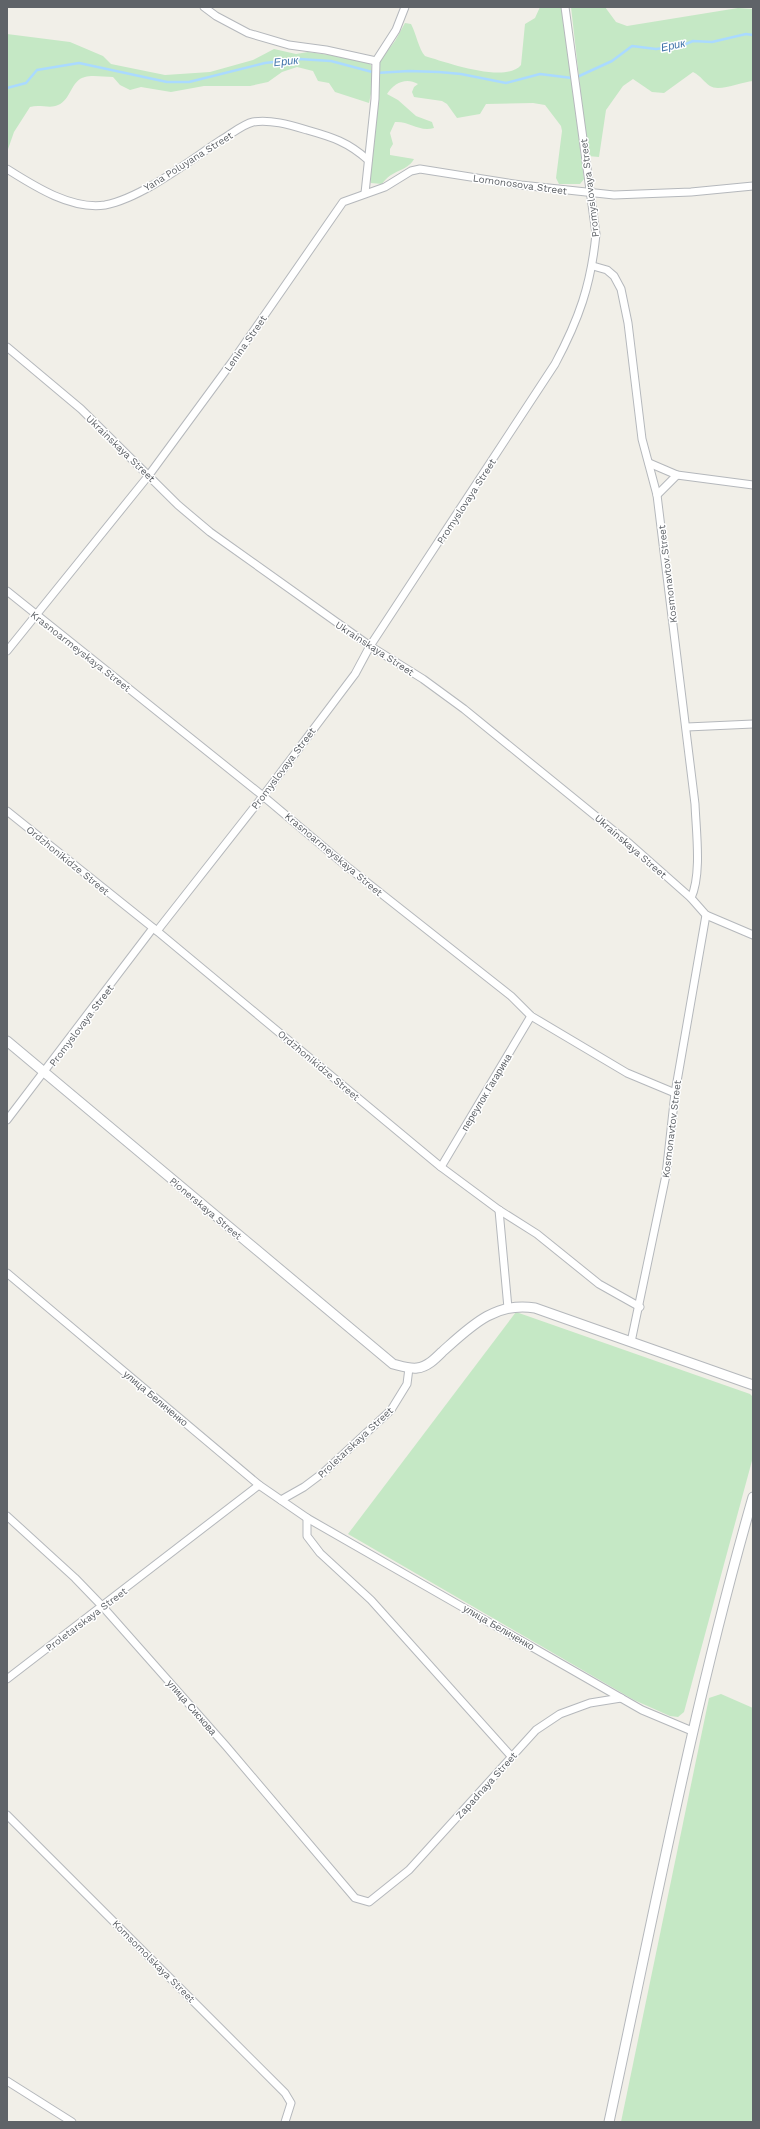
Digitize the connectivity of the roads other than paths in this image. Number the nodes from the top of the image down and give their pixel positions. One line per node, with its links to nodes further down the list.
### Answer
1 (204, 7): 4 (street)
2 (405, 7): 4 (street)
3 (565, 7): 8 (street, Promyslovaya Street)
4 (376, 61): 5 (street)
5 (368, 160): 6 (street, Yana Poluyana Street); 9 (street)
6 (7, 169)
7 (753, 186): 8 (street, Lomonosova Street)
8 (590, 192): 9 (street, Lomonosova Street); 10 (street, Promyslovaya Street)
9 (366, 193): 13 (street, Lenina Street)
10 (593, 266): 12 (street, Kosmonavtov Street); 19 (street, Promyslovaya Street)
11 (7, 347): 13 (street, Ukrainskaya Street)
12 (649, 462): 14 (street); 16 (street, Kosmonavtov Street)
13 (149, 475): 18 (street, Lenina Street); 19 (street, Ukrainskaya Street)
14 (677, 475): 15 (street); 16 (street)
15 (753, 485)
16 (658, 495): 22 (street, Kosmonavtov Street)
17 (7, 591): 18 (street, Krasnoarmeyskaya Street)
18 (36, 616): 20 (street, Lenina Street); 23 (street, Krasnoarmeyskaya Street)
19 (370, 646): 23 (street, Promyslovaya Street); 25 (street, Ukrainskaya Street)
20 (7, 652)
21 (753, 724): 22 (street)
22 (687, 727): 25 (street, Kosmonavtov Street)
23 (263, 796): 27 (street, Promyslovaya Street); 29 (street, Krasnoarmeyskaya Street)
24 (7, 811): 27 (street, Ordzhonikidze Street)
25 (690, 898): 26 (street, Ukrainskaya Street)
26 (706, 915): 28 (street, Ukrainskaya Street); 32 (street, Kosmonavtov Street)
27 (155, 930): 31 (street, Promyslovaya Street); 34 (street, Ordzhonikidze Street)
28 (753, 935)
29 (531, 1016): 32 (street, Krasnoarmeyskaya Street); 34 (street, переулок Гагарина)
30 (7, 1041): 31 (street, Pionerskaya Street)
31 (45, 1072): 33 (street, Promyslovaya Street); 40 (street, Pionerskaya Street)
32 (675, 1093): 37 (street, Kosmonavtov Street)
33 (7, 1120)
34 (441, 1167): 35 (street, Ordzhonikidze Street)
35 (499, 1210): 37 (street, Ordzhonikidze Street); 38 (street)
36 (7, 1273): 42 (street, улица Беличенко)
37 (640, 1307): 39 (street, Kosmonavtov Street)
38 (508, 1308): 39 (street); 40 (street)
39 (631, 1342): 41 (street)
40 (409, 1368): 44 (street, Proletarskaya Street)
41 (753, 1384)
42 (259, 1485): 44 (street, улица Беличенко); 47 (street, Proletarskaya Street)
43 (753, 1497): 50 (street)
44 (280, 1500): 46 (street, улица Беличенко)
45 (7, 1516): 47 (street, улица Сискова)
46 (307, 1518): 49 (street, улица Беличенко); 51 (street)
47 (103, 1607): 48 (street, Proletarskaya Street); 53 (street, улица Сискова)
48 (7, 1679)
49 (621, 1698): 50 (street, улица Беличенко); 51 (street, Zapadnaya Street)
50 (692, 1731): 57 (street)
51 (511, 1756): 53 (street, Zapadnaya Street)
52 (7, 1815): 56 (street, Komsomolskaya Street)
53 (370, 1902)
54 (7, 2081): 55 (street)
55 (72, 2122)
56 (285, 2122)
57 (609, 2122)

